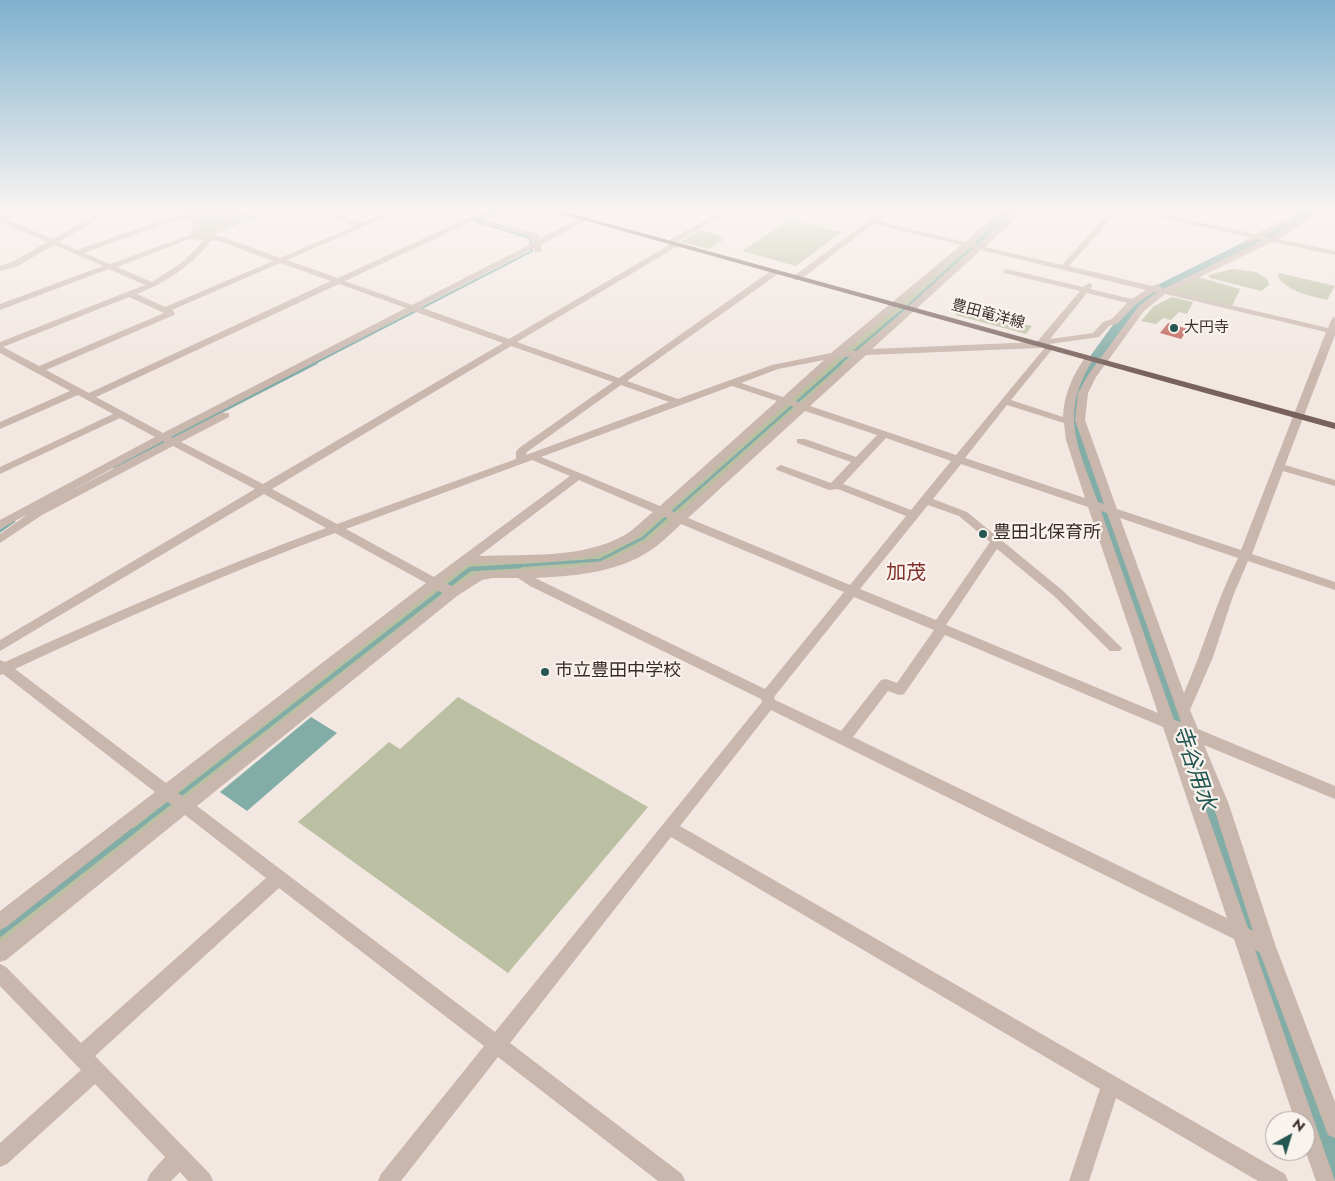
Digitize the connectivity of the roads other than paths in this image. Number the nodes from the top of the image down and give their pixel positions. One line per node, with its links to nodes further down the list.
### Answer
1 (14, 264): 20 (street)
2 (107, 264): 18 (street)
3 (117, 264): 18 (street)
4 (184, 264): 26 (street)
5 (270, 264): 36 (street)
6 (292, 264): 25 (street)
7 (375, 264): 25 (street)
8 (509, 264): 34 (street)
9 (640, 264): 39 (street)
10 (746, 264): 22 (main road, 豊田竜洋線)
11 (816, 264): 24 (street)
12 (944, 264): 32 (street)
13 (962, 264): 35 (street)
14 (1051, 264): 19 (street)
15 (1067, 264): 19 (street)
16 (1203, 264): 27 (street)
17 (1219, 264): 29 (street)
18 (111, 266): 26 (street); 33 (street)
19 (1064, 267): 23 (street)
20 (0, 269)
21 (1007, 271): 28 (street)
22 (775, 272): 24 (main road, 豊田竜洋線); 47 (street)
23 (1097, 275): 27 (street); 28 (street)
24 (797, 278): 32 (main road, 豊田竜洋線)
25 (339, 281): 34 (street); 50 (street)
26 (152, 285): 30 (street)
27 (1153, 288): 29 (street); 31 (street)
28 (1084, 290): 31 (street); 41 (street)
29 (1164, 291): 38 (street); 45 (street)
30 (130, 294): 36 (street); 40 (street)
31 (1133, 302): 41 (street)
32 (897, 306): 35 (main road, 豊田竜洋線); 44 (street)
33 (0, 307)
34 (418, 309): 39 (street); 61 (street); 63 (street)
35 (911, 309): 41 (main road, 豊田竜洋線); 43 (street)
36 (164, 310): 46 (street)
37 (1335, 320): 38 (street)
38 (1333, 331): 56 (street)
39 (511, 343): 47 (street); 74 (street)
40 (0, 345)
41 (1042, 345): 43 (street); 45 (main road, 豊田竜洋線); 52 (street)
42 (0, 349): 46 (street)
43 (867, 351): 44 (street); 54 (street)
44 (836, 354): 48 (street); 51 (street)
45 (1095, 360): 56 (main road, 豊田竜洋線); 57 (street); 76 (street)
46 (38, 370): 49 (street)
47 (619, 381): 53 (street); 66 (street)
48 (732, 383): 51 (street); 53 (street)
49 (78, 391): 50 (street); 58 (street)
50 (88, 397): 55 (street)
51 (784, 401): 54 (street); 77 (street)
52 (1005, 401): 57 (street); 65 (street)
53 (680, 403): 64 (street)
54 (802, 407): 60 (street); 79 (street)
55 (121, 414): 61 (street); 70 (street)
56 (1297, 415): 59 (main road, 豊田竜洋線); 68 (street)
57 (1067, 420): 76 (street)
58 (0, 426)
59 (1335, 426)
60 (883, 435): 65 (street); 67 (street)
61 (163, 437): 63 (street); 80 (street)
62 (801, 441): 67 (street)
63 (174, 442): 74 (street); 82 (street)
64 (534, 457): 66 (street); 71 (street)
65 (958, 460): 75 (street); 76 (street)
66 (521, 461): 81 (street)
67 (858, 461): 73 (street)
68 (1278, 466): 72 (street); 84 (street)
69 (781, 468): 73 (street)
70 (0, 471)
71 (578, 476): 77 (street); 86 (street)
72 (1335, 483)
73 (836, 485): 78 (street)
74 (266, 490): 81 (street); 93 (street)
75 (926, 500): 78 (street); 83 (street)
76 (1102, 508): 84 (street); 97 (street); 98 (street)
77 (661, 511): 79 (street); 85 (street)
78 (914, 515): 90 (street)
79 (680, 519): 87 (street); 90 (street)
80 (0, 526)
81 (336, 529): 88 (street); 95 (street)
82 (0, 539)
83 (996, 542): 92 (street); 94 (street)
84 (1245, 556): 89 (street); 97 (street)
85 (511, 559): 86 (street); 87 (street)
86 (466, 560): 88 (street)
87 (515, 574): 91 (street); 96 (street)
88 (435, 583): 91 (street); 101 (street)
89 (1335, 586)
90 (852, 592): 92 (street); 96 (street)
91 (453, 593): 103 (street)
92 (940, 628): 98 (street); 100 (street)
93 (0, 646)
94 (1115, 648)
95 (1, 668): 101 (street)
96 (768, 700): 100 (street); 104 (street)
97 (1183, 710): 99 (street)
98 (1170, 724): 99 (street); 107 (street)
99 (1192, 733): 102 (street); 108 (street)
100 (844, 739): 107 (street)
101 (166, 793): 103 (street); 106 (street)
102 (1335, 793)
103 (184, 807): 105 (street); 109 (street)
104 (669, 828): 111 (street); 114 (street)
105 (278, 878): 111 (street); 112 (street)
106 (0, 922)
107 (1245, 937): 108 (street); 124 (street)
108 (1266, 946): 115 (street)
109 (0, 954)
110 (0, 973): 112 (street)
111 (497, 1044): 120 (street); 121 (street)
112 (81, 1056): 113 (street)
113 (95, 1070): 116 (street); 117 (street)
114 (1111, 1084): 122 (street); 123 (street)
115 (1335, 1128)
116 (0, 1157)
117 (180, 1157): 118 (street); 119 (street)
118 (157, 1181)
119 (203, 1181)
120 (388, 1181)
121 (675, 1181)
122 (1078, 1181)
123 (1278, 1181)
124 (1326, 1181)

